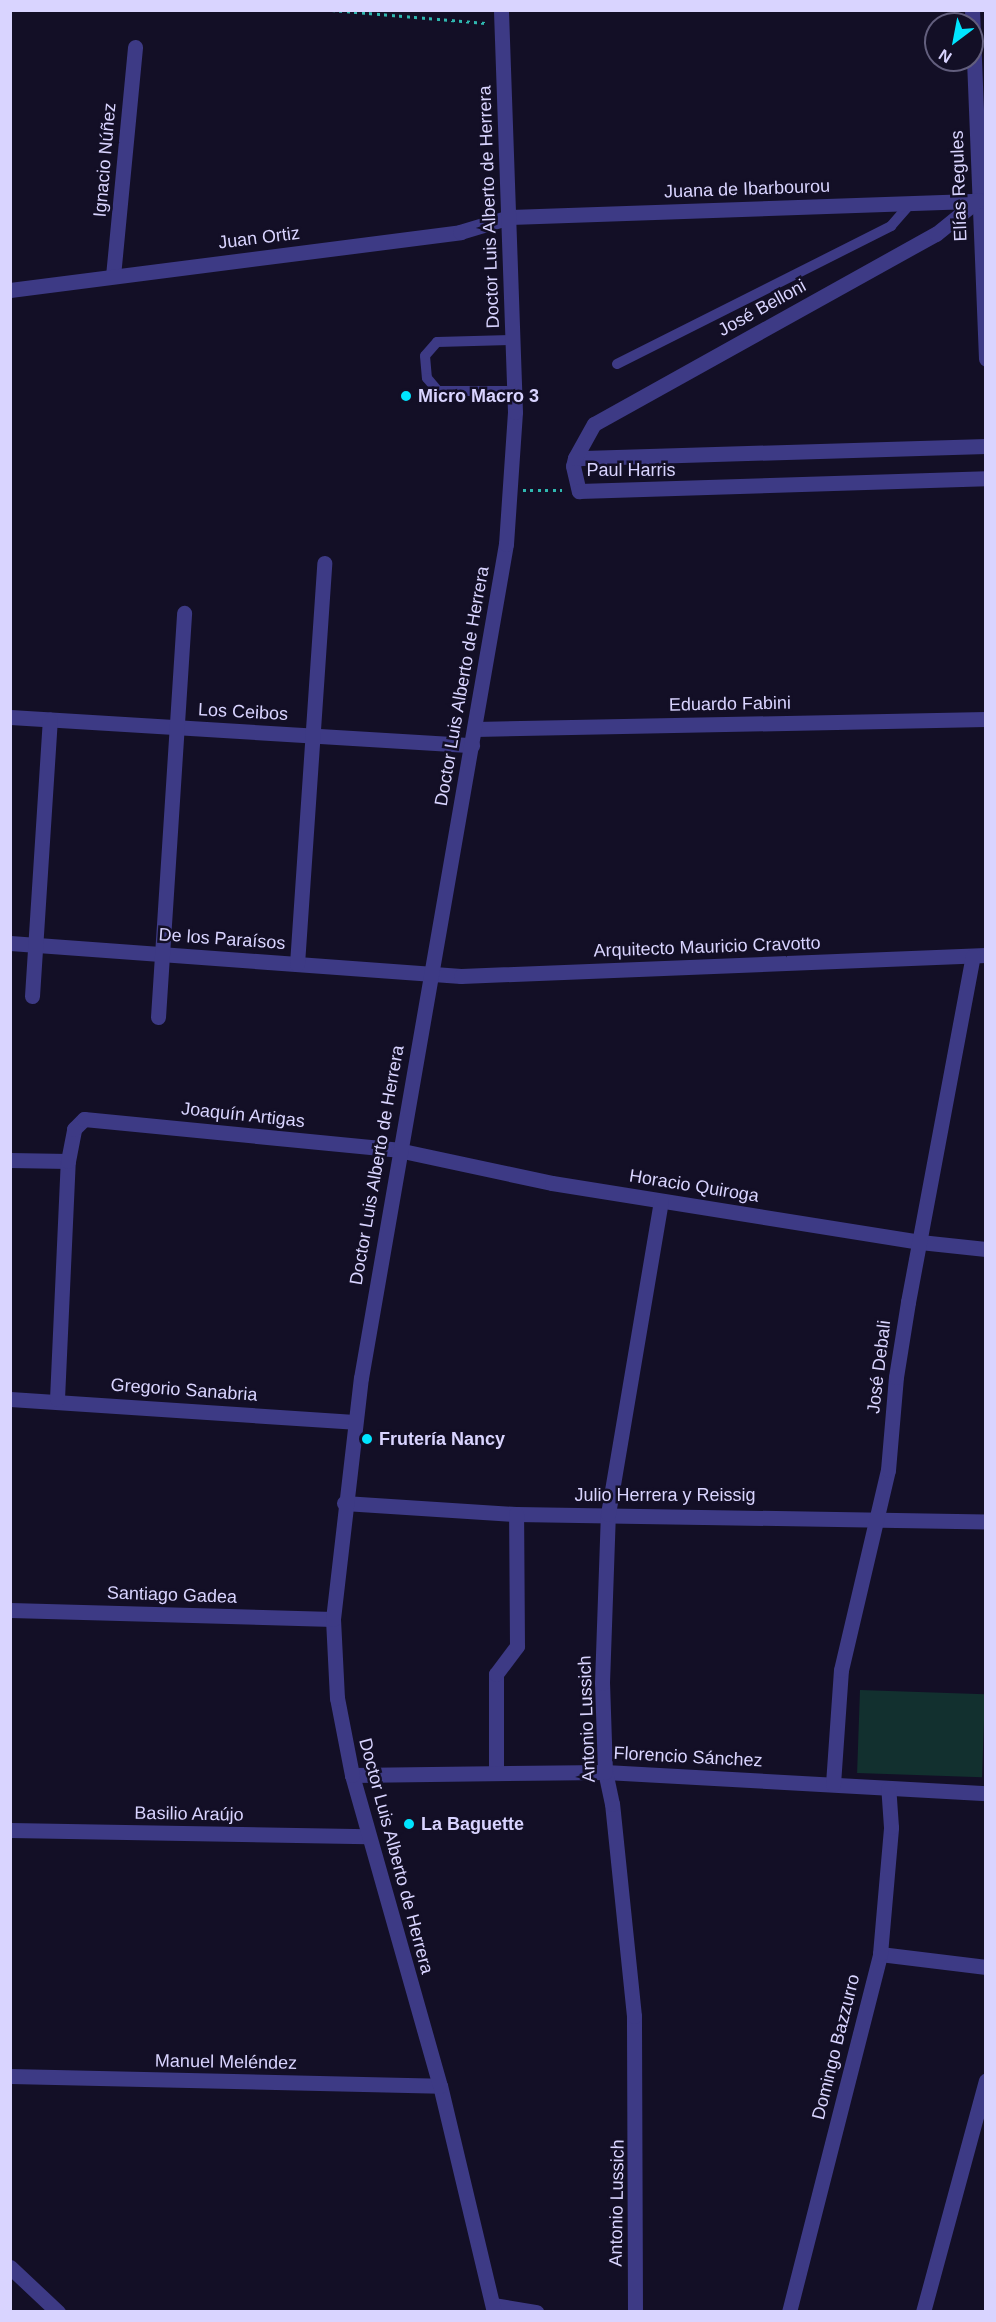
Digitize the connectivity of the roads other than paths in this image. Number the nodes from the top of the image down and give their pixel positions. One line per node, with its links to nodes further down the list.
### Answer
1 (972, 10): 4 (street, Elías Regules)
2 (501, 17): 7 (street, Doctor Luis Alberto de Herrera)
3 (135, 46): 8 (street, Ignacio Núñez)
4 (982, 175): 5 (street, Elías Regules)
5 (982, 200): 6 (street, Juana de Ibarbourou); 11 (street, Elías Regules); 15 (street, José Belloni)
6 (912, 202): 7 (street, Juana de Ibarbourou); 12 (lane)
7 (510, 217): 8 (street, Juan Ortiz); 10 (street, Doctor Luis Alberto de Herrera)
8 (113, 276): 9 (street, Juan Ortiz)
9 (10, 290)
10 (513, 340): 13 (street, Doctor Luis Alberto de Herrera); 13 (lane)
11 (986, 359)
12 (617, 364)
13 (515, 391): 23 (street, Doctor Luis Alberto de Herrera)
14 (986, 446): 15 (street, Paul Harris)
15 (575, 458): 16 (street, Paul Harris)
16 (986, 478)
17 (324, 563): 24 (street)
18 (184, 613): 22 (street)
19 (10, 717): 21 (street, Los Ceibos)
20 (986, 719): 23 (street, Eduardo Fabini)
21 (50, 720): 22 (street, Los Ceibos); 27 (street)
22 (177, 727): 24 (street, Los Ceibos); 28 (street)
23 (475, 729): 25 (street, Doctor Luis Alberto de Herrera)
24 (311, 735): 25 (street, Los Ceibos); 30 (street)
25 (472, 745): 31 (street, Doctor Luis Alberto de Herrera)
26 (10, 943): 27 (street, De los Paraísos)
27 (36, 945): 28 (street, De los Paraísos); 32 (street)
28 (162, 954): 30 (street, De los Paraísos); 33 (street)
29 (979, 955): 31 (street, Arquitecto Mauricio Cravotto); 38 (street, José Debali)
30 (297, 964): 31 (street, De los Paraísos)
31 (430, 974): 34 (street, Doctor Luis Alberto de Herrera)
32 (32, 996)
33 (158, 1017)
34 (398, 1150): 36 (street, Joaquín Artigas); 37 (street, Horacio Quiroga); 42 (street, Doctor Luis Alberto de Herrera)
35 (10, 1160): 36 (street)
36 (68, 1161): 41 (street)
37 (661, 1200): 38 (street, Horacio Quiroga); 45 (street, Antonio Lussich)
38 (920, 1242): 39 (street, Horacio Quiroga); 46 (street, José Debali)
39 (986, 1249)
40 (10, 1399): 41 (street, Gregorio Sanabria)
41 (57, 1400): 42 (street, Gregorio Sanabria)
42 (354, 1422): 43 (street, Doctor Luis Alberto de Herrera)
43 (344, 1503): 44 (street, Julio Herrera y Reissig); 49 (street, Doctor Luis Alberto de Herrera)
44 (516, 1514): 45 (street, Julio Herrera y Reissig); 50 (street)
45 (608, 1515): 46 (street, Julio Herrera y Reissig); 51 (street, Antonio Lussich)
46 (879, 1520): 47 (street, Julio Herrera y Reissig); 53 (street, José Debali)
47 (986, 1521)
48 (10, 1610): 49 (street, Santiago Gadea)
49 (333, 1619): 52 (street, Doctor Luis Alberto de Herrera)
50 (496, 1772): 51 (street, Florencio Sánchez); 52 (street, Florencio Sánchez)
51 (605, 1772): 53 (street, Florencio Sánchez); 67 (street, Antonio Lussich)
52 (351, 1775): 57 (street, Doctor Luis Alberto de Herrera)
53 (833, 1784): 54 (street, Florencio Sánchez)
54 (888, 1788): 55 (street, Florencio Sánchez); 58 (street, Domingo Bazzurro)
55 (986, 1793)
56 (10, 1830): 57 (street, Basilio Araújo)
57 (368, 1836): 62 (street, Doctor Luis Alberto de Herrera)
58 (880, 1954): 59 (street); 68 (street, Domingo Bazzurro)
59 (986, 1967)
60 (10, 2076): 62 (street, Manuel Meléndez)
61 (986, 2080): 69 (street)
62 (440, 2086): 64 (street, Doctor Luis Alberto de Herrera)
63 (10, 2267): 65 (street)
64 (494, 2308): 66 (street)
65 (58, 2312)
66 (536, 2312)
67 (635, 2312)
68 (789, 2312)
69 (923, 2312)

